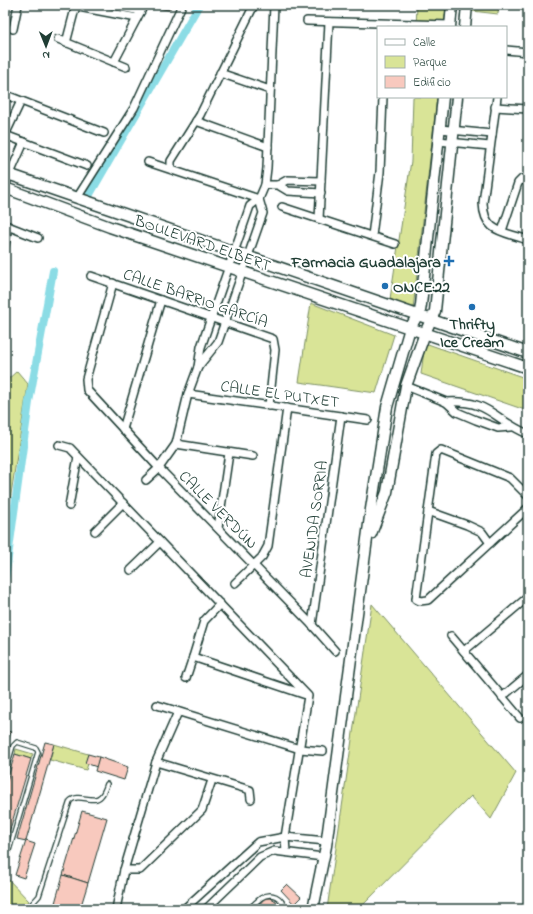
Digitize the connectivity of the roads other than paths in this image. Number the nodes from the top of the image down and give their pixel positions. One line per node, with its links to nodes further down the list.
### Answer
1 (18, 5): 16 (street)
2 (73, 5): 10 (street); 18 (street)
3 (110, 5): 9 (street)
4 (182, 5): 54 (street)
5 (254, 5): 23 (street)
6 (274, 5): 24 (street)
7 (452, 5): 14 (street)
8 (467, 5): 15 (street)
9 (142, 8): 10 (street)
10 (137, 18): 21 (street)
11 (307, 21): 12 (street)
12 (329, 22): 13 (street); 49 (street)
13 (386, 25): 14 (street)
14 (450, 26)
15 (465, 26)
16 (13, 29)
17 (58, 39): 18 (street)
18 (66, 43): 21 (street)
19 (507, 50): 20 (street)
20 (528, 52)
21 (114, 62): 22 (street)
22 (126, 67)
23 (220, 73): 24 (street); 33 (street)
24 (270, 90): 43 (street)
25 (6, 95): 30 (street)
26 (383, 98): 60 (street)
27 (443, 98): 34 (street)
28 (457, 98): 35 (street)
29 (496, 98): 31 (street)
30 (21, 101): 36 (street); 38 (street)
31 (495, 107): 32 (street); 37 (street)
32 (528, 109)
33 (196, 121): 43 (street); 46 (street)
34 (440, 129): 35 (street); 39 (street)
35 (453, 130): 37 (street); 41 (street)
36 (104, 133)
37 (492, 134): 42 (street)
38 (5, 135): 40 (street)
39 (438, 141): 41 (street); 72 (street)
40 (24, 142): 45 (street); 47 (street)
41 (452, 142): 42 (street); 74 (street)
42 (490, 146): 59 (street)
43 (268, 147): 50 (street)
44 (148, 162): 46 (street)
45 (87, 166)
46 (171, 169): 55 (street)
47 (7, 174): 52 (street); 54 (street, BOULEVARD ELBERT)
48 (528, 178): 59 (street)
49 (321, 181): 51 (street); 53 (street)
50 (264, 185): 51 (street); 55 (street)
51 (278, 185): 53 (street)
52 (5, 187): 67 (street, BOULEVARD ELBERT)
53 (320, 193): 57 (street)
54 (77, 198): 65 (street, BOULEVARD ELBERT)
55 (260, 199): 65 (street); 66 (street)
56 (282, 207): 57 (street)
57 (319, 219): 60 (street)
58 (6, 226): 61 (street); 64 (street)
59 (502, 231): 62 (street)
60 (372, 236): 63 (street)
61 (38, 238)
62 (528, 240)
63 (395, 244)
64 (5, 245)
65 (234, 252): 66 (street, BOULEVARD ELBERT); 67 (street)
66 (247, 256): 68 (street); 72 (street, BOULEVARD ELBERT)
67 (229, 266): 68 (street, BOULEVARD ELBERT); 73 (street)
68 (242, 271): 75 (street); 76 (street, BOULEVARD ELBERT)
69 (91, 276): 70 (street, CALLE BARRIO GARCÍA)
70 (113, 283): 71 (street, CALLE BARRIO GARCÍA); 89 (street, CALLE VERDÚN)
71 (161, 300): 73 (street, CALLE BARRIO GARCÍA); 89 (street)
72 (418, 315): 74 (street, BOULEVARD ELBERT); 76 (street)
73 (211, 317): 75 (street, CALLE BARRIO GARCÍA); 79 (street)
74 (432, 320): 77 (street); 78 (street, BOULEVARD ELBERT)
75 (225, 322): 79 (street); 84 (street, CALLE BARRIO GARCÍA)
76 (410, 328): 77 (street, BOULEVARD ELBERT); 102 (street)
77 (425, 333): 80 (street, BOULEVARD ELBERT); 81 (street)
78 (528, 353)
79 (198, 367): 82 (street)
80 (528, 368)
81 (406, 386): 83 (street); 104 (street)
82 (188, 394): 84 (street, CALLE EL PUTXET); 91 (street)
83 (446, 402): 88 (street); 88 (street)
84 (269, 406): 85 (street, CALLE EL PUTXET)
85 (287, 408): 86 (street, CALLE EL PUTXET); 110 (street)
86 (341, 416): 87 (street, CALLE EL PUTXET); 115 (street, AVENIDA SORRIA)
87 (368, 420)
88 (511, 427): 90 (street)
89 (123, 430): 96 (street, CALLE VERDÚN)
90 (528, 434)
91 (176, 444): 93 (street); 96 (street)
92 (59, 445): 95 (street)
93 (229, 453): 94 (street); 105 (street)
94 (253, 456)
95 (78, 457): 99 (street); 100 (street)
96 (159, 468): 97 (street); 105 (street, CALLE VERDÚN)
97 (146, 480)
98 (528, 496): 103 (street)
99 (123, 503): 106 (street); 107 (street)
100 (69, 506)
101 (528, 508): 109 (street)
102 (371, 510): 104 (street); 108 (street)
103 (428, 511): 109 (street); 109 (street)
104 (381, 512): 108 (street)
105 (218, 528): 110 (street, CALLE VERDÚN)
106 (95, 531)
107 (160, 542): 111 (street); 114 (street)
108 (368, 542): 135 (street)
109 (490, 543)
110 (254, 564): 112 (street); 115 (street, CALLE VERDÚN)
111 (131, 570)
112 (235, 584)
113 (528, 597): 118 (street)
114 (220, 604): 119 (street); 122 (street)
115 (312, 625): 117 (street, CALLE VERDÚN)
116 (451, 636): 118 (street)
117 (335, 651)
118 (464, 651): 123 (street)
119 (193, 657): 121 (street); 122 (street)
120 (528, 675): 123 (street)
121 (186, 678)
122 (308, 696): 127 (street)
123 (502, 697): 126 (street)
124 (157, 706): 125 (street)
125 (178, 712): 127 (street); 129 (street)
126 (520, 718)
127 (300, 749): 128 (street); 134 (street)
128 (323, 751)
129 (156, 762): 131 (street); 141 (street)
130 (5, 772): 137 (lane)
131 (212, 780): 133 (street); 141 (street)
132 (107, 784): 142 (lane)
133 (251, 799)
134 (285, 837): 135 (street); 138 (street); 144 (street)
135 (326, 841): 139 (street)
136 (5, 843): 137 (lane)
137 (10, 845): 140 (lane)
138 (286, 852): 139 (street); 145 (street)
139 (323, 857): 148 (street)
140 (5, 864)
141 (124, 870): 143 (street)
142 (27, 909)
143 (116, 909)
144 (184, 909)
145 (206, 909)
146 (249, 909): 147 (lane)
147 (284, 909)
148 (313, 909)

